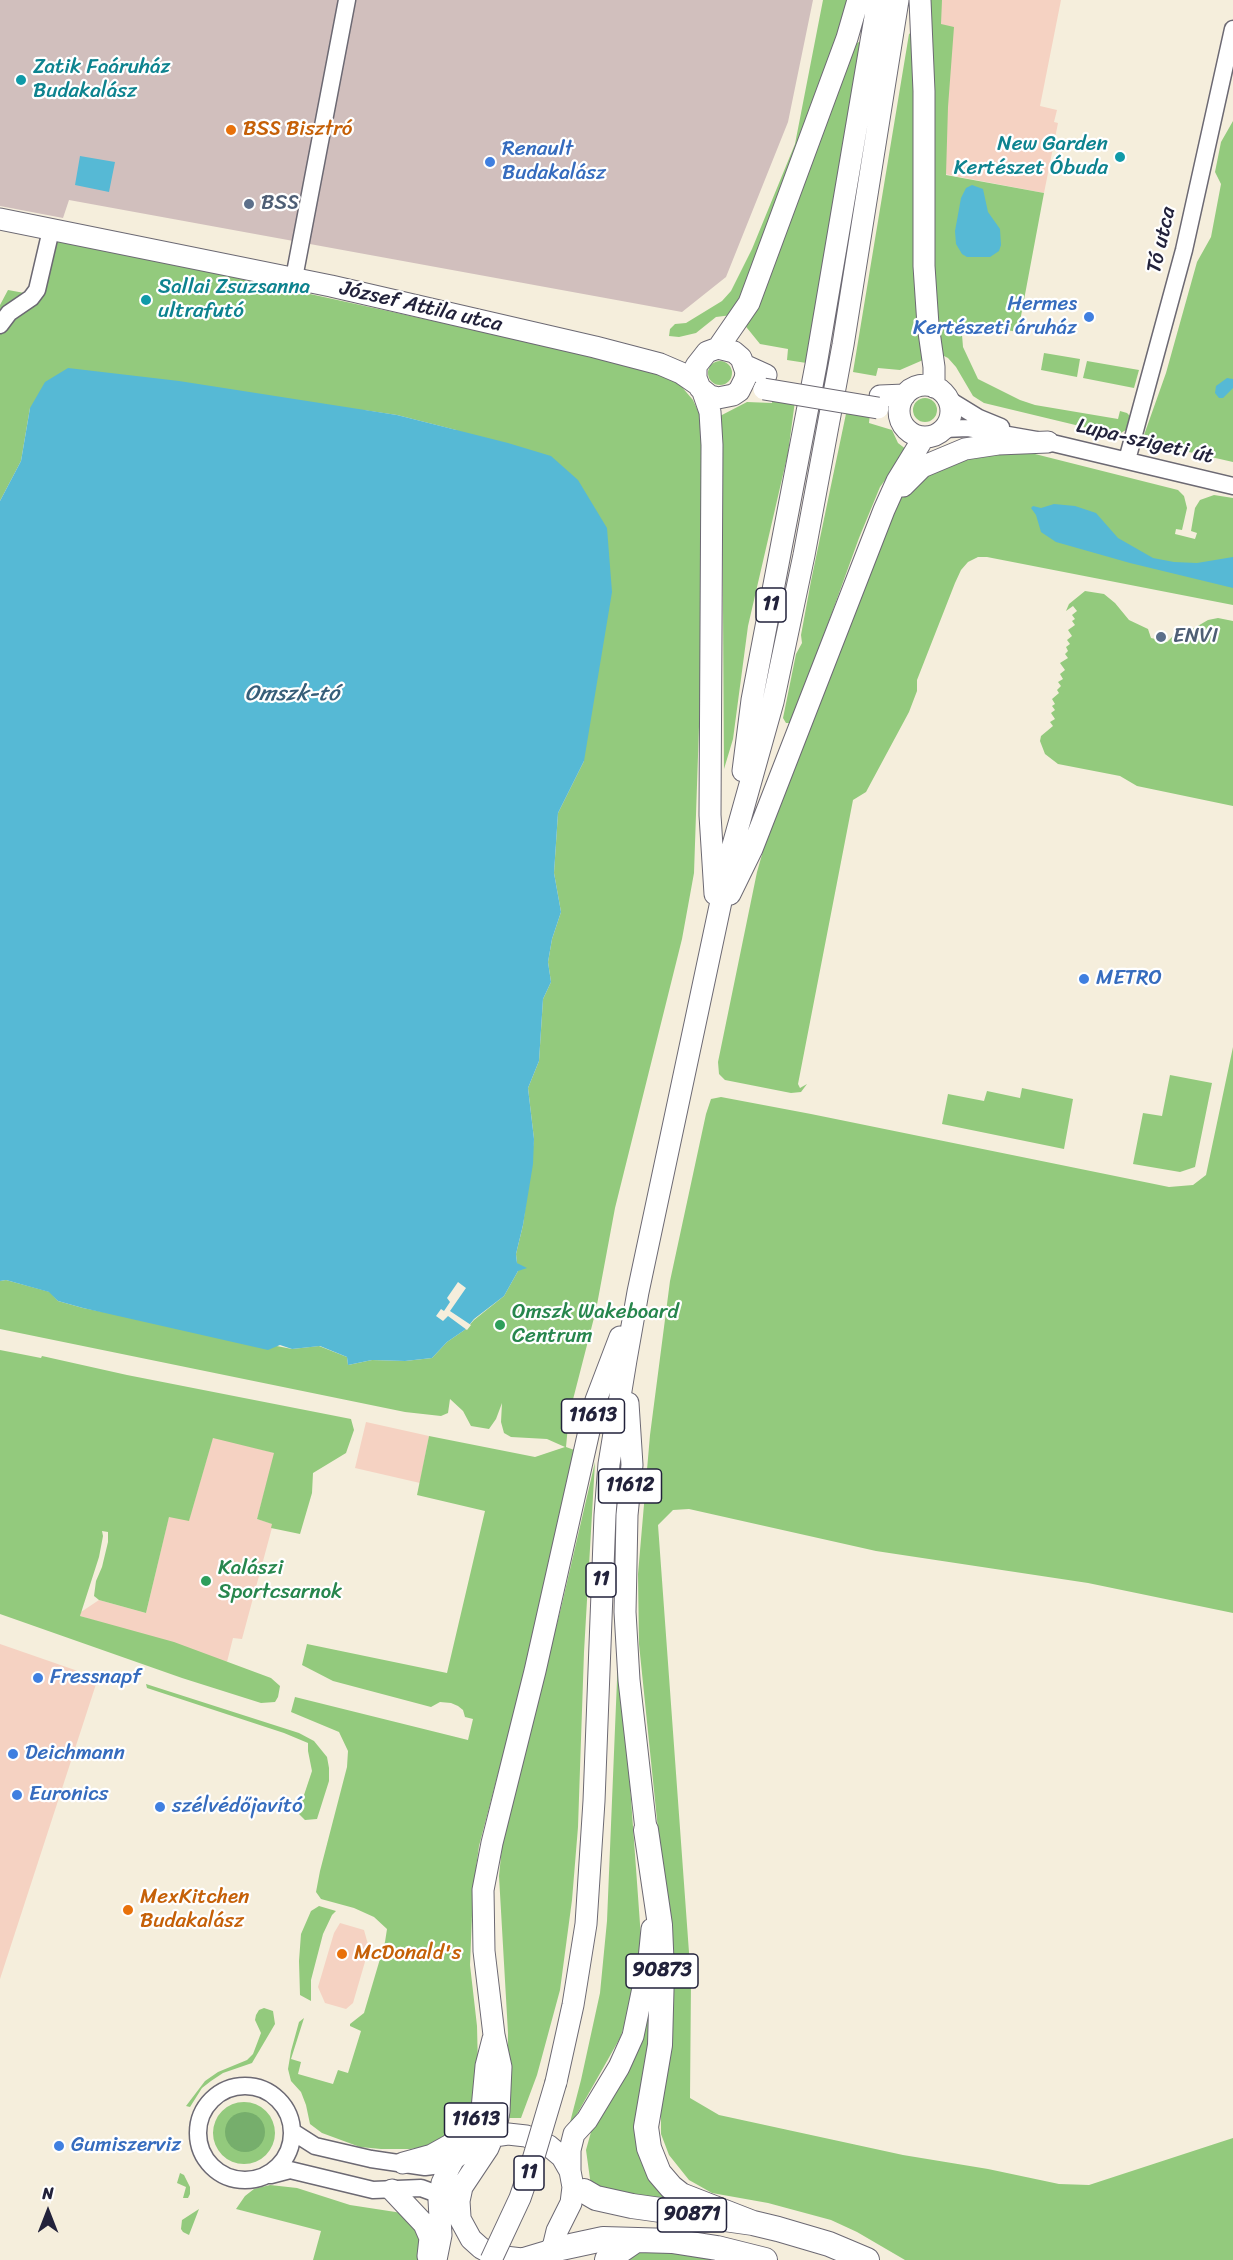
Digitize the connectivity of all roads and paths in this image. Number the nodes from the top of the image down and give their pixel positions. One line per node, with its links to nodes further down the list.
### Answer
1 (347, 0): 9 (street)
2 (858, 0): 12 (main road)
3 (878, 0): 27 (main road, 11)
4 (898, 0): 27 (main road, 11)
5 (920, 0): 17 (main road)
6 (1233, 29): 24 (street, Tó utca)
7 (0, 219): 8 (main road, József Attila utca)
8 (51, 230): 9 (main road, József Attila utca); 10 (street)
9 (294, 278): 11 (main road, József Attila utca)
10 (0, 325)
11 (594, 347): 12 (main road, József Attila utca); 15 (main road, József Attila utca)
12 (713, 350): 13 (main road); 15 (main road)
13 (744, 365): 14 (main road); 16 (main road)
14 (765, 382): 16 (main road); 19 (main road, bridge)
15 (700, 388): 16 (main road); 28 (main road)
16 (739, 391)
17 (941, 393): 18 (main road); 21 (main road); 23 (street, Lupa-szigeti út)
18 (905, 395): 19 (main road); 20 (main road)
19 (879, 402): 20 (main road)
20 (900, 417): 22 (main road)
21 (944, 429): 22 (main road); 23 (street, Lupa-szigeti út)
22 (924, 436): 26 (main road)
23 (1048, 441): 24 (street, Lupa-szigeti út); 26 (main road)
24 (1127, 460): 25 (street, Lupa-szigeti út)
25 (1233, 486)
26 (884, 510): 28 (main road)
27 (733, 845): 28 (main road, 11)
28 (716, 922): 29 (main road, 11)
29 (638, 1292): 30 (main road, 11); 32 (main road, 11613)
30 (626, 1360): 31 (main road, 11612); 49 (main road, 11, bridge)
31 (646, 1830): 38 (main road, 11612); 42 (highway, 90873)
32 (494, 2035): 34 (main road, 11613); 36 (main road, 11613)
33 (293, 2132): 36 (street); 37 (street); 37 (street)
34 (486, 2142): 35 (main road); 38 (main road); 40 (main road)
35 (460, 2160): 36 (street); 40 (main road)
36 (403, 2163)
37 (267, 2175): 39 (street)
38 (576, 2187): 41 (main road, 11612); 42 (highway, 90871); 44 (main road, 11612)
39 (392, 2190): 40 (street); 45 (main road)
40 (449, 2204): 41 (main road, 11612); 44 (main road); 46 (main road); 47 (main road); 48 (main road)
41 (562, 2221): 44 (main road, 11612)
42 (753, 2223): 52 (highway, 90871)
43 (636, 2240): 44 (highway); 50 (highway); 51 (highway)
44 (552, 2257)
45 (427, 2260)
46 (436, 2260)
47 (447, 2260)
48 (480, 2260)
49 (491, 2260)
50 (607, 2260)
51 (765, 2260)
52 (867, 2260)

